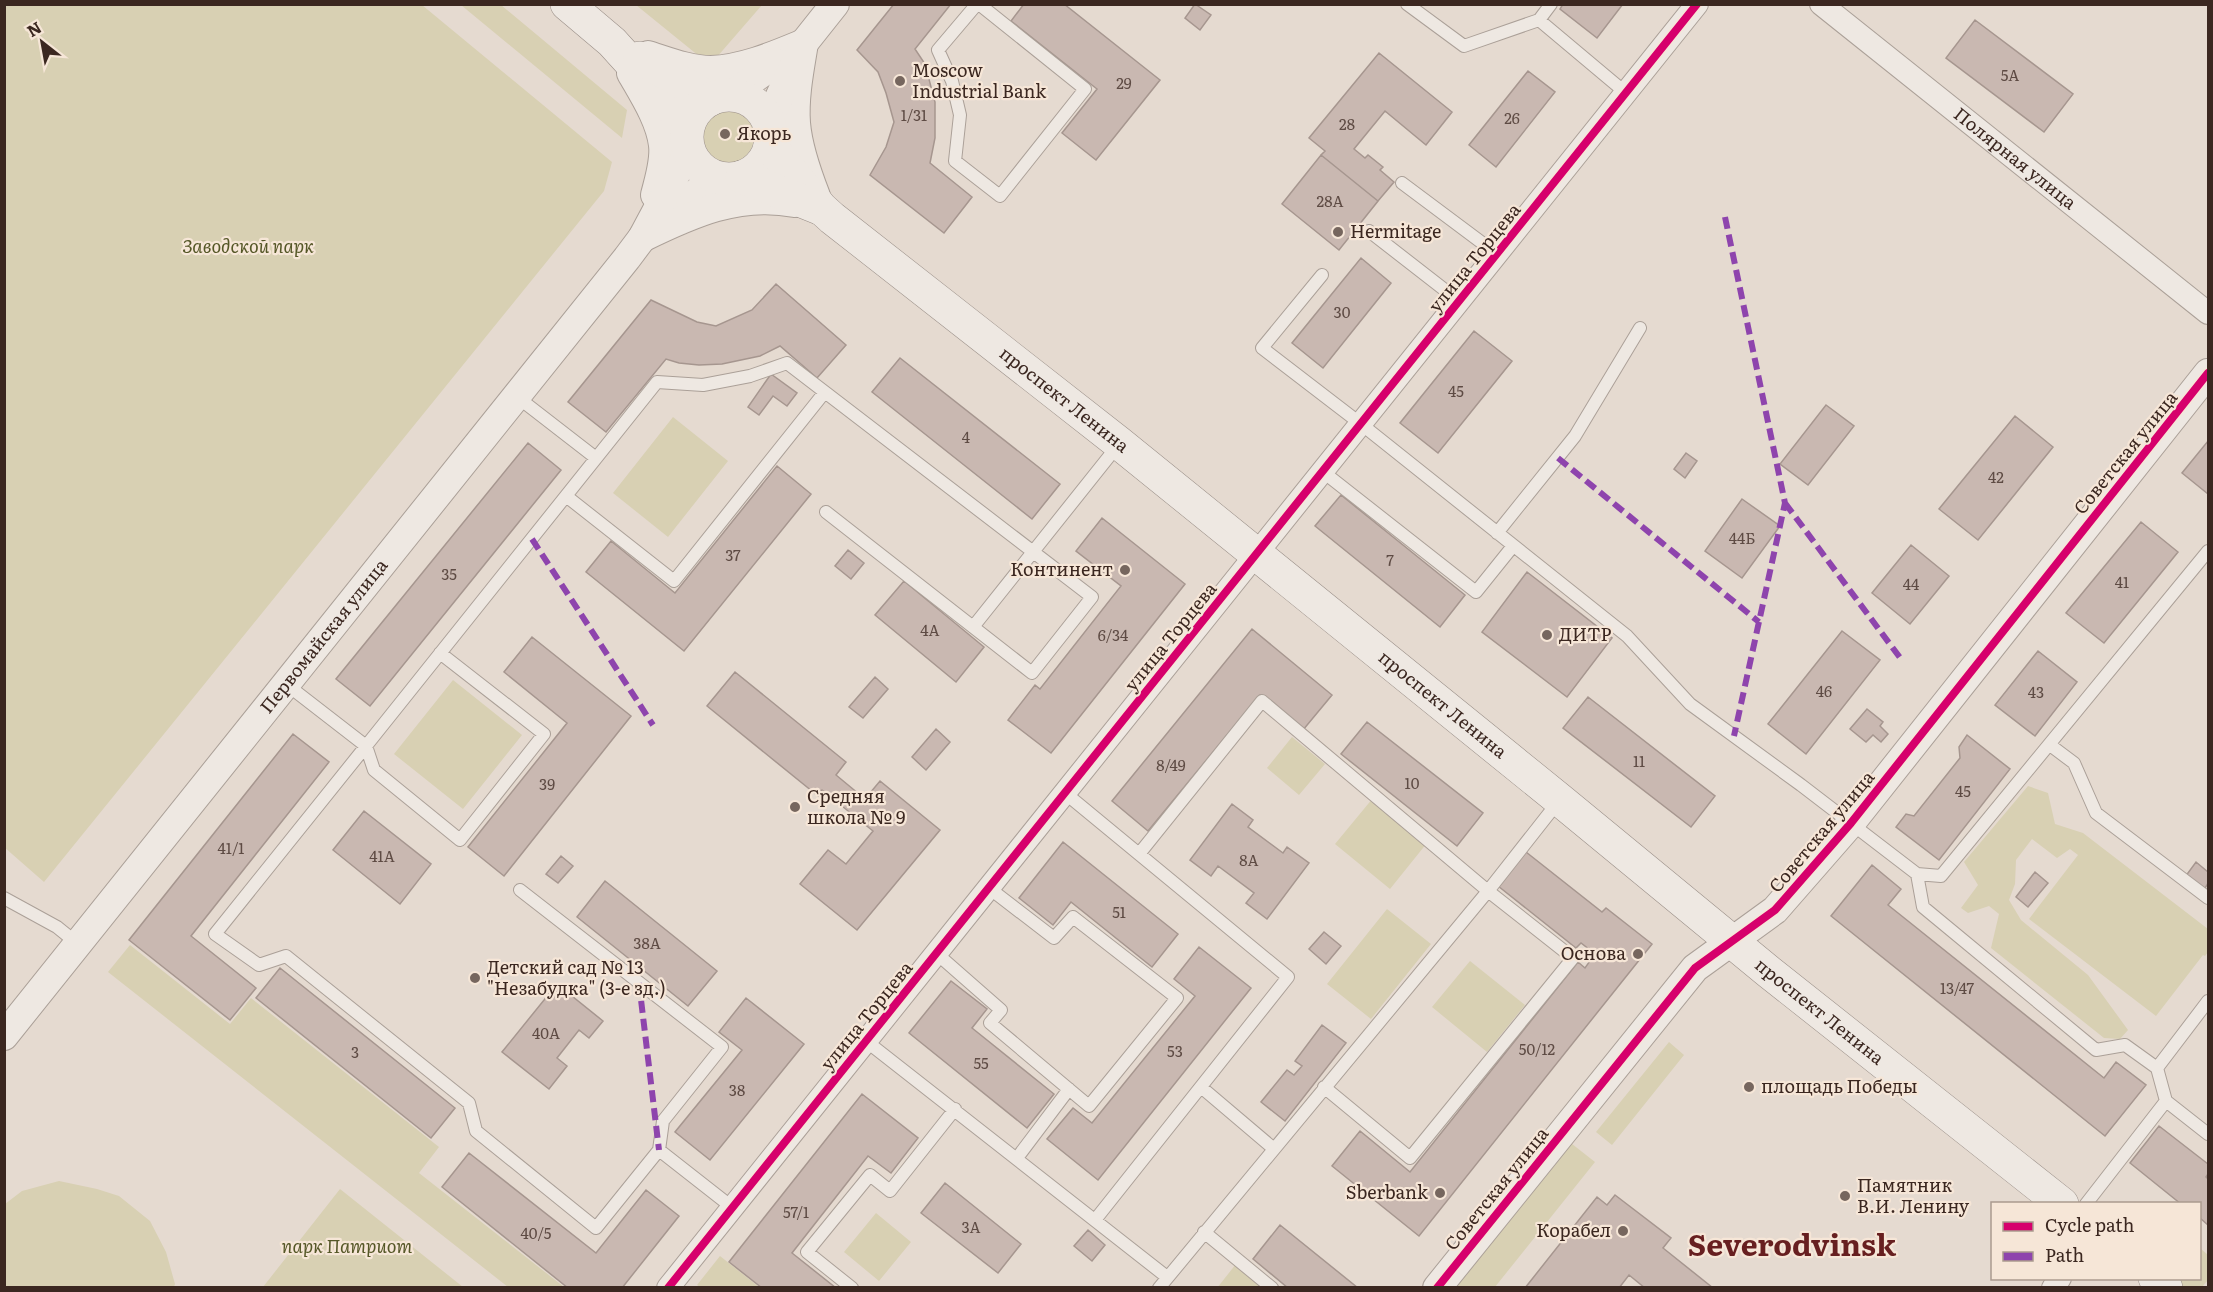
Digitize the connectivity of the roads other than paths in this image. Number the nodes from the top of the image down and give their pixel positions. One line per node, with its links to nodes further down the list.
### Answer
1 (567, 4): 9 (main road)
2 (835, 4): 10 (street)
3 (978, 4): 3 (lane)
4 (1407, 4): 8 (lane)
5 (1551, 4): 8 (lane)
6 (1697, 4): 11 (street, улица Торцева)
7 (1821, 4): 23 (street, Полярная улица)
8 (1539, 20): 11 (lane)
9 (612, 42): 10 (street); 12 (main road); 14 (main road); 19 (street)
10 (804, 43): 12 (street); 13 (street); 17 (street)
11 (1626, 93): 20 (street, улица Торцева)
12 (721, 97): 13 (main road); 14 (main road)
13 (769, 134): 15 (main road); 17 (main road)
14 (688, 138): 15 (main road); 19 (street)
15 (729, 177): 17 (main road); 19 (street)
16 (1402, 183): 20 (lane)
17 (821, 208): 19 (street); 29 (main road, проспект Ленина)
18 (1369, 231): 22 (lane)
19 (642, 238): 27 (street, Первомайская улица)
20 (1497, 254): 22 (street, улица Торцева)
21 (1322, 275): 28 (lane)
22 (1459, 302): 28 (street, улица Торцева)
23 (2208, 313)
24 (1640, 328): 34 (lane)
25 (2208, 373): 46 (street, Советская улица)
26 (824, 393): 30 (lane); 32 (lane); 37 (lane)
27 (516, 396): 30 (lane); 41 (street, Первомайская улица)
28 (1361, 424): 31 (street, улица Торцева); 34 (lane)
29 (1119, 443): 37 (lane); 38 (main road, проспект Ленина)
30 (596, 458): 32 (lane)
31 (1322, 471): 35 (lane); 38 (street, улица Торцева)
32 (566, 496): 40 (lane)
33 (826, 512): 39 (lane)
34 (1497, 533): 35 (lane)
35 (1513, 546): 46 (lane)
36 (2208, 550): 42 (lane)
37 (1032, 551): 39 (lane); 39 (lane)
38 (1256, 554): 44 (street, улица Торцева); 45 (main road, проспект Ленина)
39 (973, 627)
40 (440, 653): 43 (lane); 43 (lane)
41 (286, 684): 43 (lane); 55 (street, Первомайская улица)
42 (2050, 745): 48 (lane); 53 (lane)
43 (366, 746): 68 (lane)
44 (1065, 793): 47 (lane); 49 (street, улица Торцева)
45 (1560, 800): 51 (lane); 54 (main road, проспект Ленина)
46 (1851, 823): 48 (lane); 54 (street, Советская улица)
47 (1139, 854): 51 (lane); 61 (lane)
48 (1917, 874): 60 (lane)
49 (988, 888): 56 (street, улица Торцева); 63 (lane)
50 (520, 890): 68 (lane)
51 (1488, 891): 62 (lane); 62 (lane)
52 (4, 898): 55 (lane)
53 (2208, 898)
54 (1732, 940): 70 (main road, проспект Ленина); 80 (street, Советская улица)
55 (78, 944): 58 (street, Первомайская улица)
56 (936, 953): 59 (street, улица Торцева); 63 (lane)
57 (2208, 1001): 60 (lane)
58 (4, 1036)
59 (867, 1041): 65 (lane); 72 (street, улица Торцева)
60 (2157, 1068): 64 (lane)
61 (1201, 1087): 67 (lane); 73 (lane)
62 (1324, 1087): 67 (lane)
63 (1069, 1089): 69 (lane)
64 (2166, 1101): 66 (lane); 71 (lane)
65 (955, 1109): 69 (lane); 77 (lane)
66 (2208, 1134)
67 (1274, 1149): 74 (lane)
68 (659, 1150): 72 (lane)
69 (1017, 1158): 73 (lane)
70 (2061, 1202)
71 (2087, 1202)
72 (733, 1208): 76 (street, улица Торцева)
73 (1095, 1220): 75 (lane)
74 (1204, 1232): 75 (lane); 79 (lane)
75 (1167, 1277): 78 (lane)
76 (668, 1287)
77 (852, 1287)
78 (1159, 1287)
79 (1272, 1287)
80 (1437, 1287)

